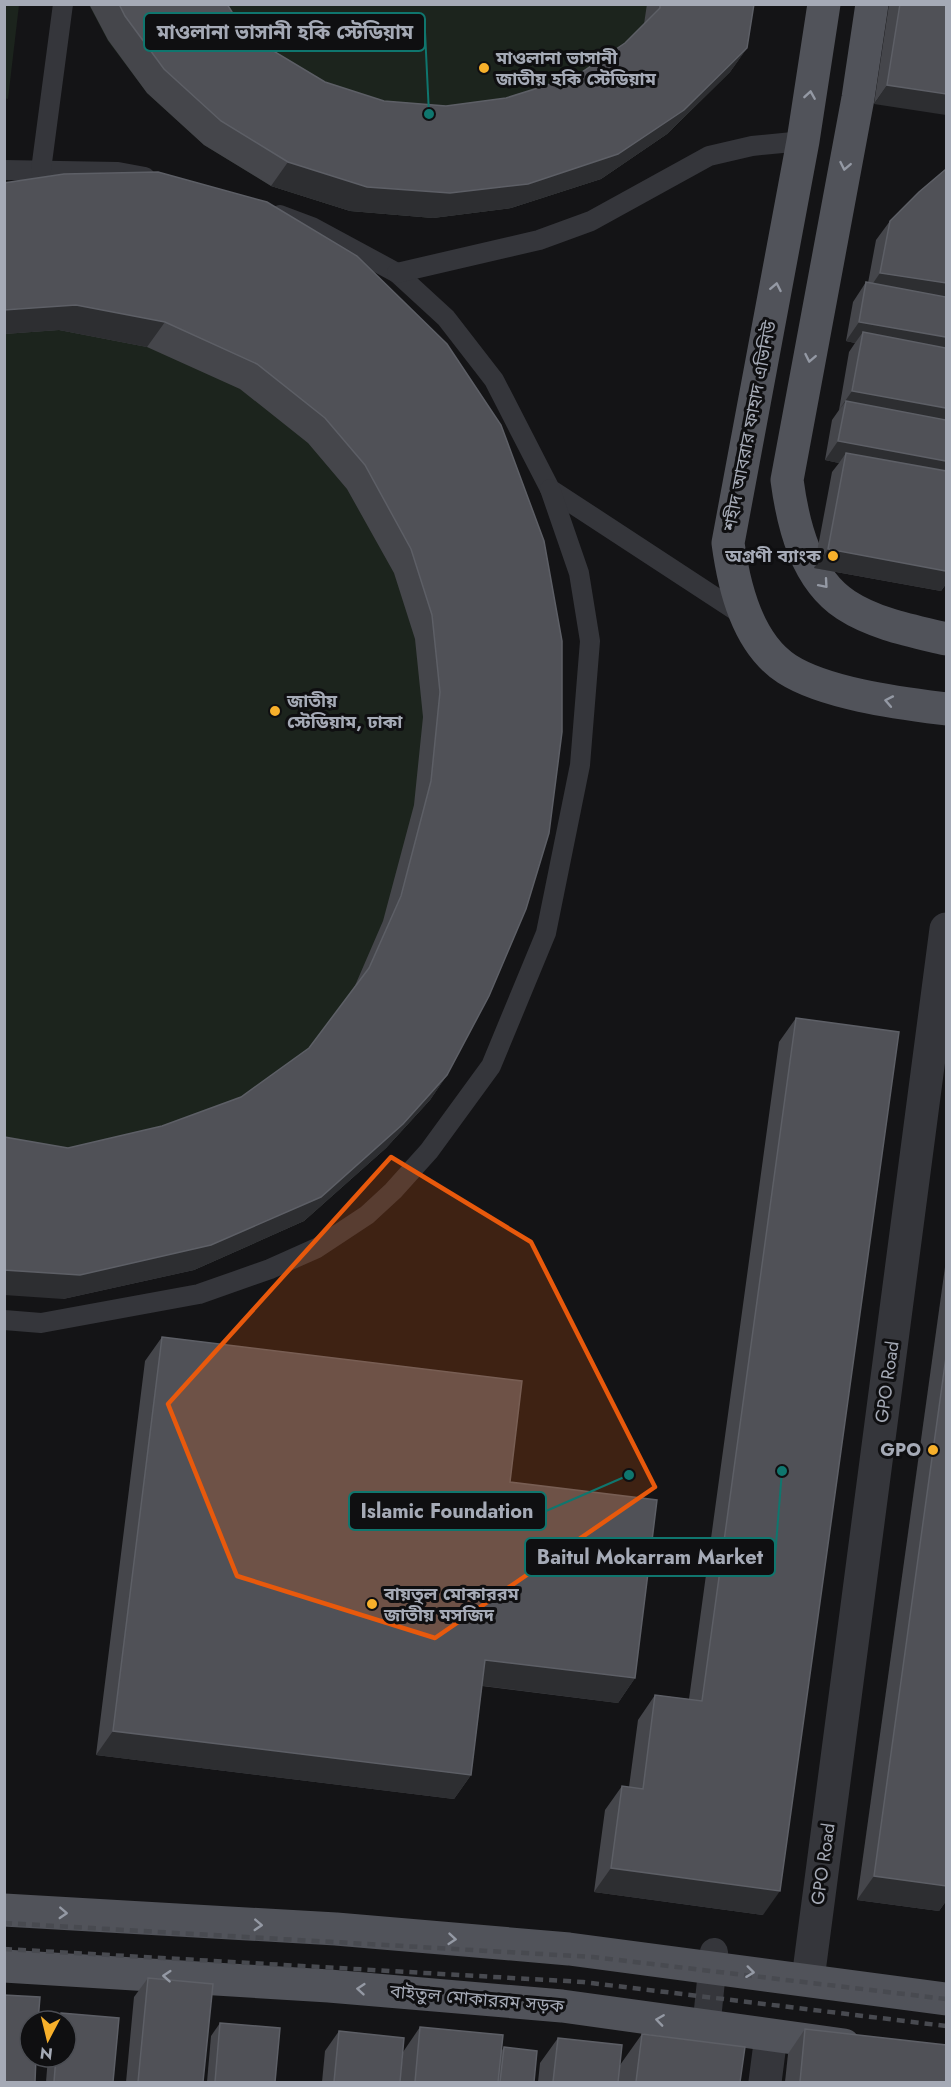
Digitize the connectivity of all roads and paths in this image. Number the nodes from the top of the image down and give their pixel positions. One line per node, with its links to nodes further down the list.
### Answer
1 (63, 4): 8 (lane)
2 (824, 4): 6 (main road, শহীদ আবরার ফাহাদ এভিনিউ, one-way to 2)
3 (872, 4): 4 (main road)
4 (858, 98): 5 (street); 14 (main road, one-way to 14)
5 (891, 104)
6 (803, 141): 11 (lane); 13 (main road, শহীদ আবরার ফাহাদ এভিনিউ, one-way to 6)
7 (4, 170): 8 (lane)
8 (41, 170): 9 (lane)
9 (163, 180)
10 (260, 208): 11 (lane)
11 (398, 273): 12 (lane)
12 (550, 489): 13 (lane); 17 (lane)
13 (749, 620): 15 (main road, শহীদ আবরার ফাহাদ এভিনিউ, one-way to 13)
14 (946, 639)
15 (946, 709)
16 (946, 928): 21 (street, GPO Road)
17 (4, 1320)
18 (4, 1910): 21 (main road, one-way to 21)
19 (714, 1952): 25 (street)
20 (4, 1966): 23 (main road, বাইতুল মোকাররম সড়ক, one-way to 20)
21 (808, 1979): 22 (main road)
22 (946, 1999)
23 (771, 2036): 24 (main road, বাইতুল মোকাররম সড়ক); 26 (street)
24 (877, 2050)
25 (703, 2063)
26 (765, 2082)

